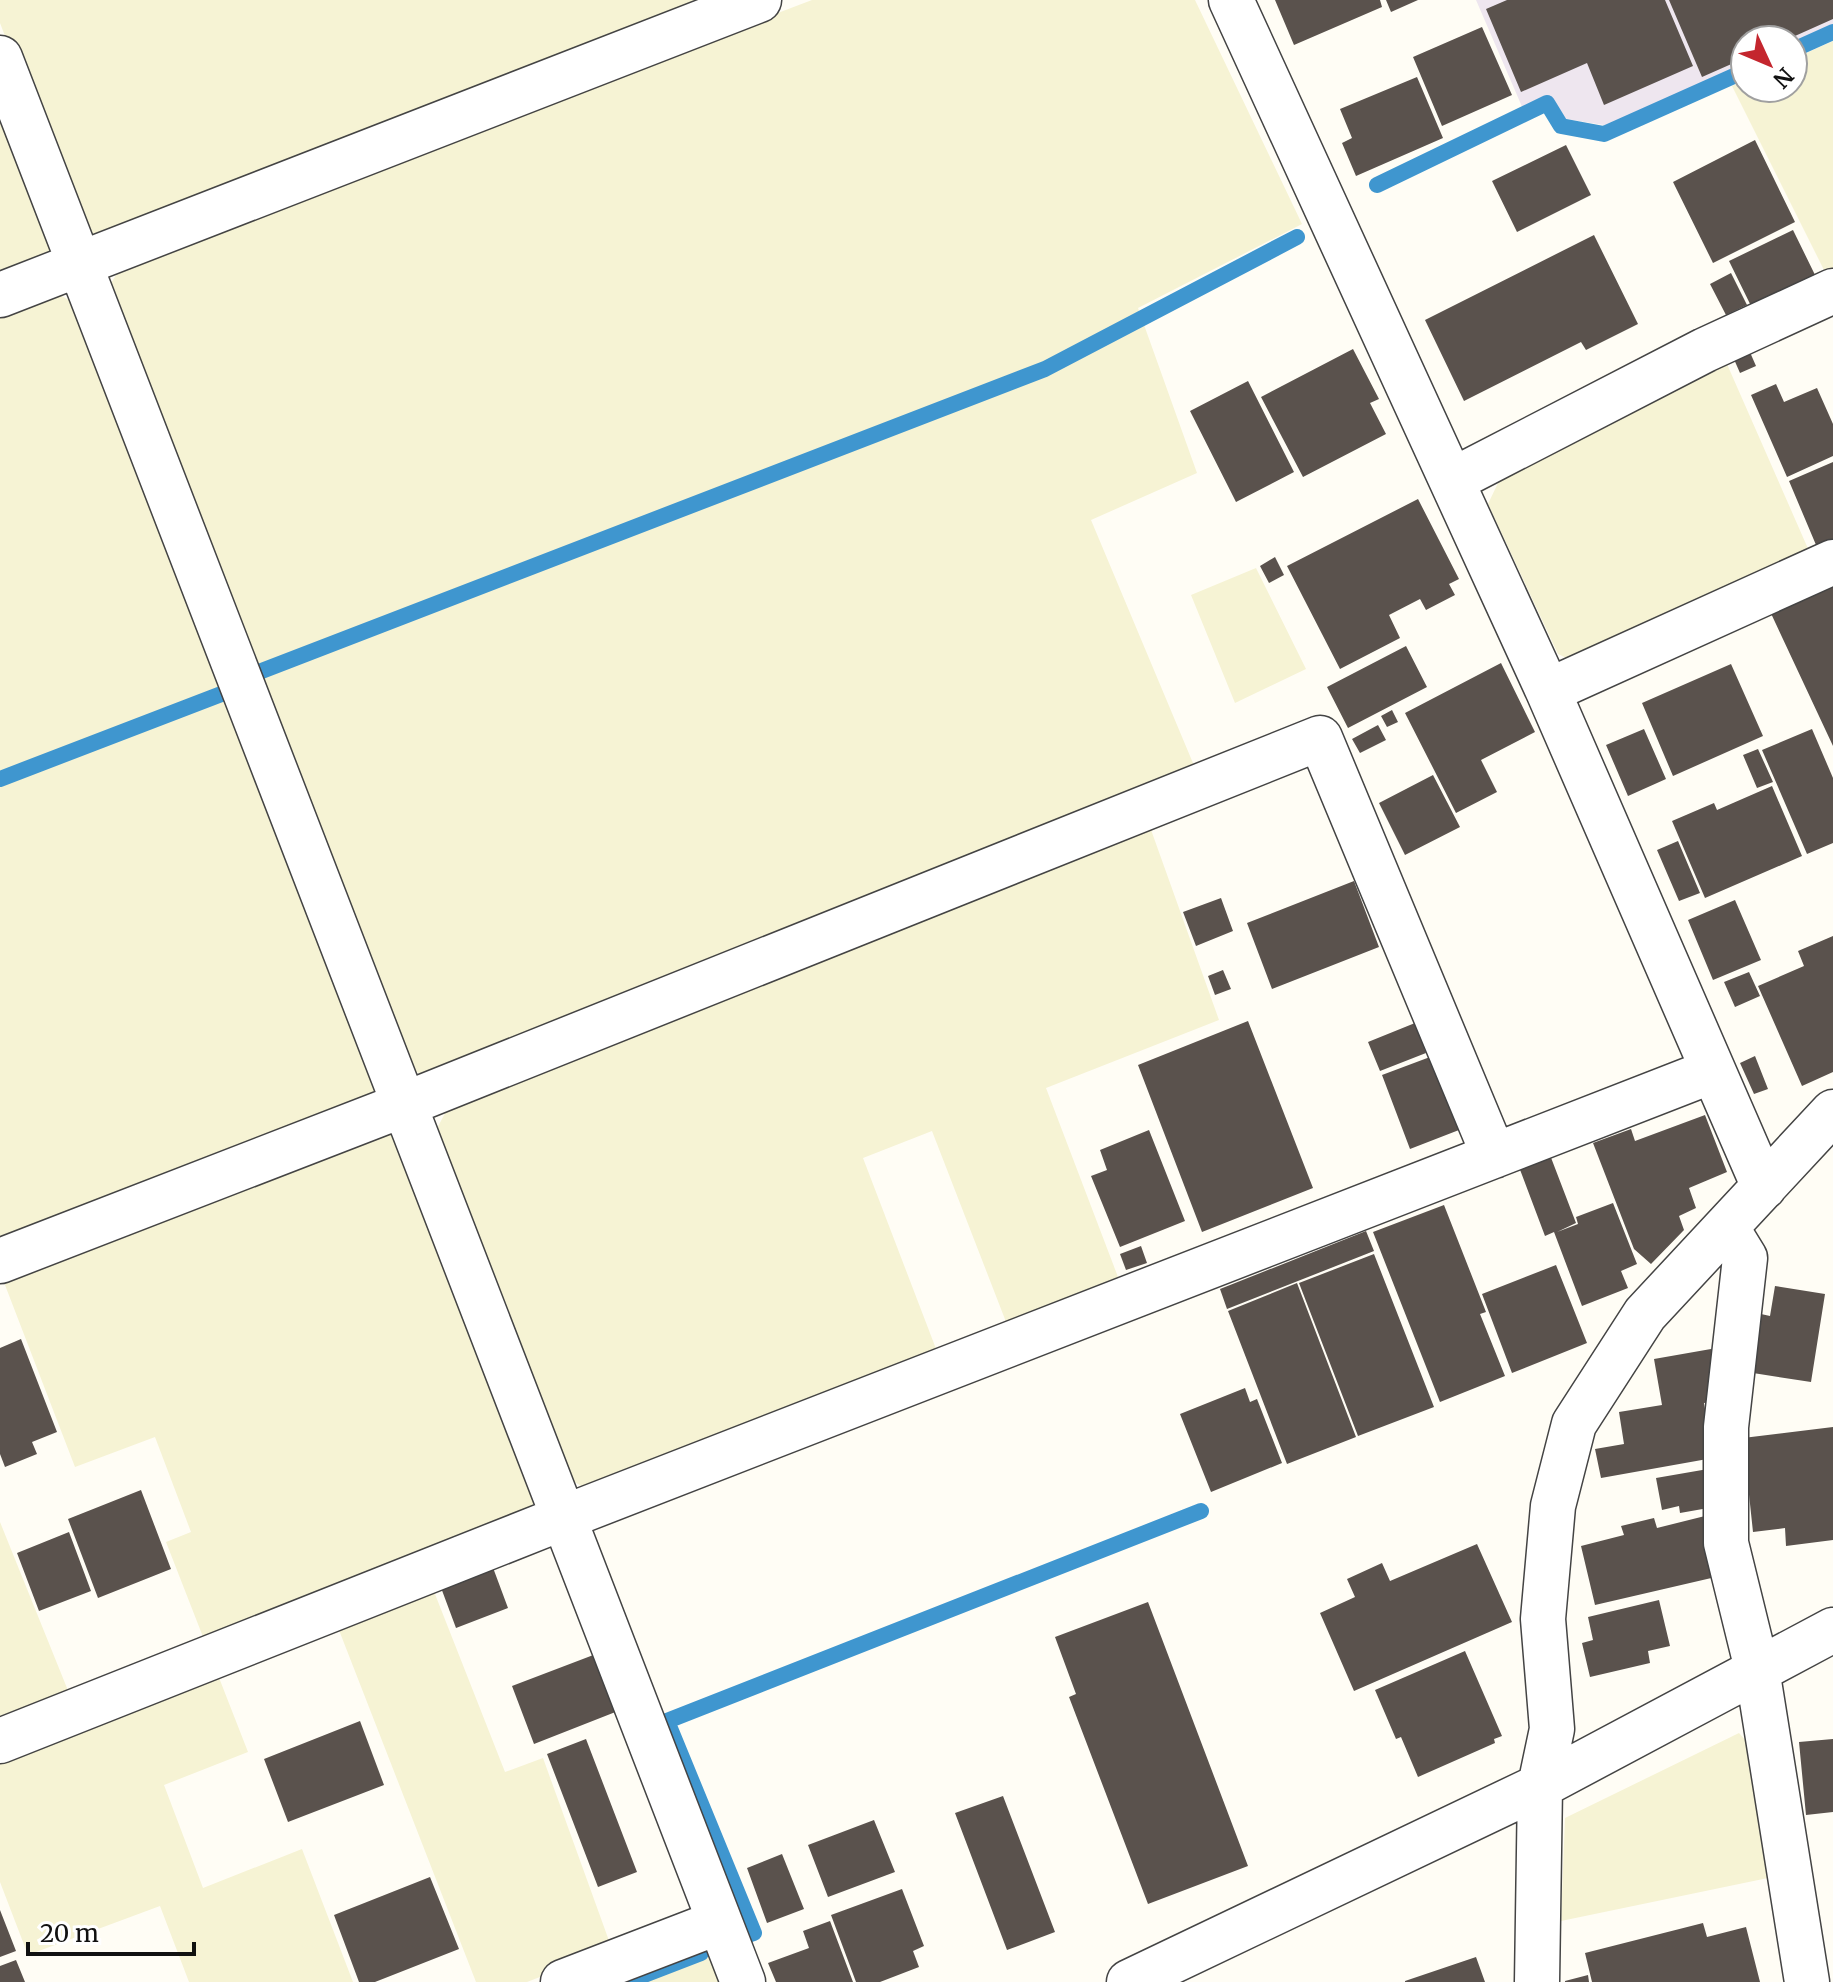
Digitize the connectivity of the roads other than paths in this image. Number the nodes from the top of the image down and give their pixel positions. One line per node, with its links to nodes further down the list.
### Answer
1 (759, 0): 4 (street)
2 (1231, 0): 7 (street)
3 (0, 58): 4 (street)
4 (80, 263): 6 (street); 11 (street)
5 (1833, 291): 7 (street)
6 (0, 295)
7 (1453, 480): 9 (street)
8 (1833, 562): 9 (street)
9 (1548, 691): 10 (street)
10 (1712, 1071): 13 (street); 14 (street)
11 (403, 1105): 13 (street); 16 (street); 17 (street)
12 (1833, 1112): 14 (street)
13 (1494, 1156): 17 (street)
14 (1764, 1187): 15 (street)
15 (1726, 1227): 19 (street); 21 (street)
16 (0, 1261)
17 (565, 1517): 20 (street); 22 (street)
18 (1833, 1630): 19 (street)
19 (1757, 1669): 21 (street); 27 (street)
20 (0, 1741)
21 (1540, 1786): 25 (street); 26 (street)
22 (719, 1922): 23 (street); 24 (street)
23 (563, 1982)
24 (743, 1982)
25 (1129, 1982)
26 (1537, 1982)
27 (1807, 1982)

